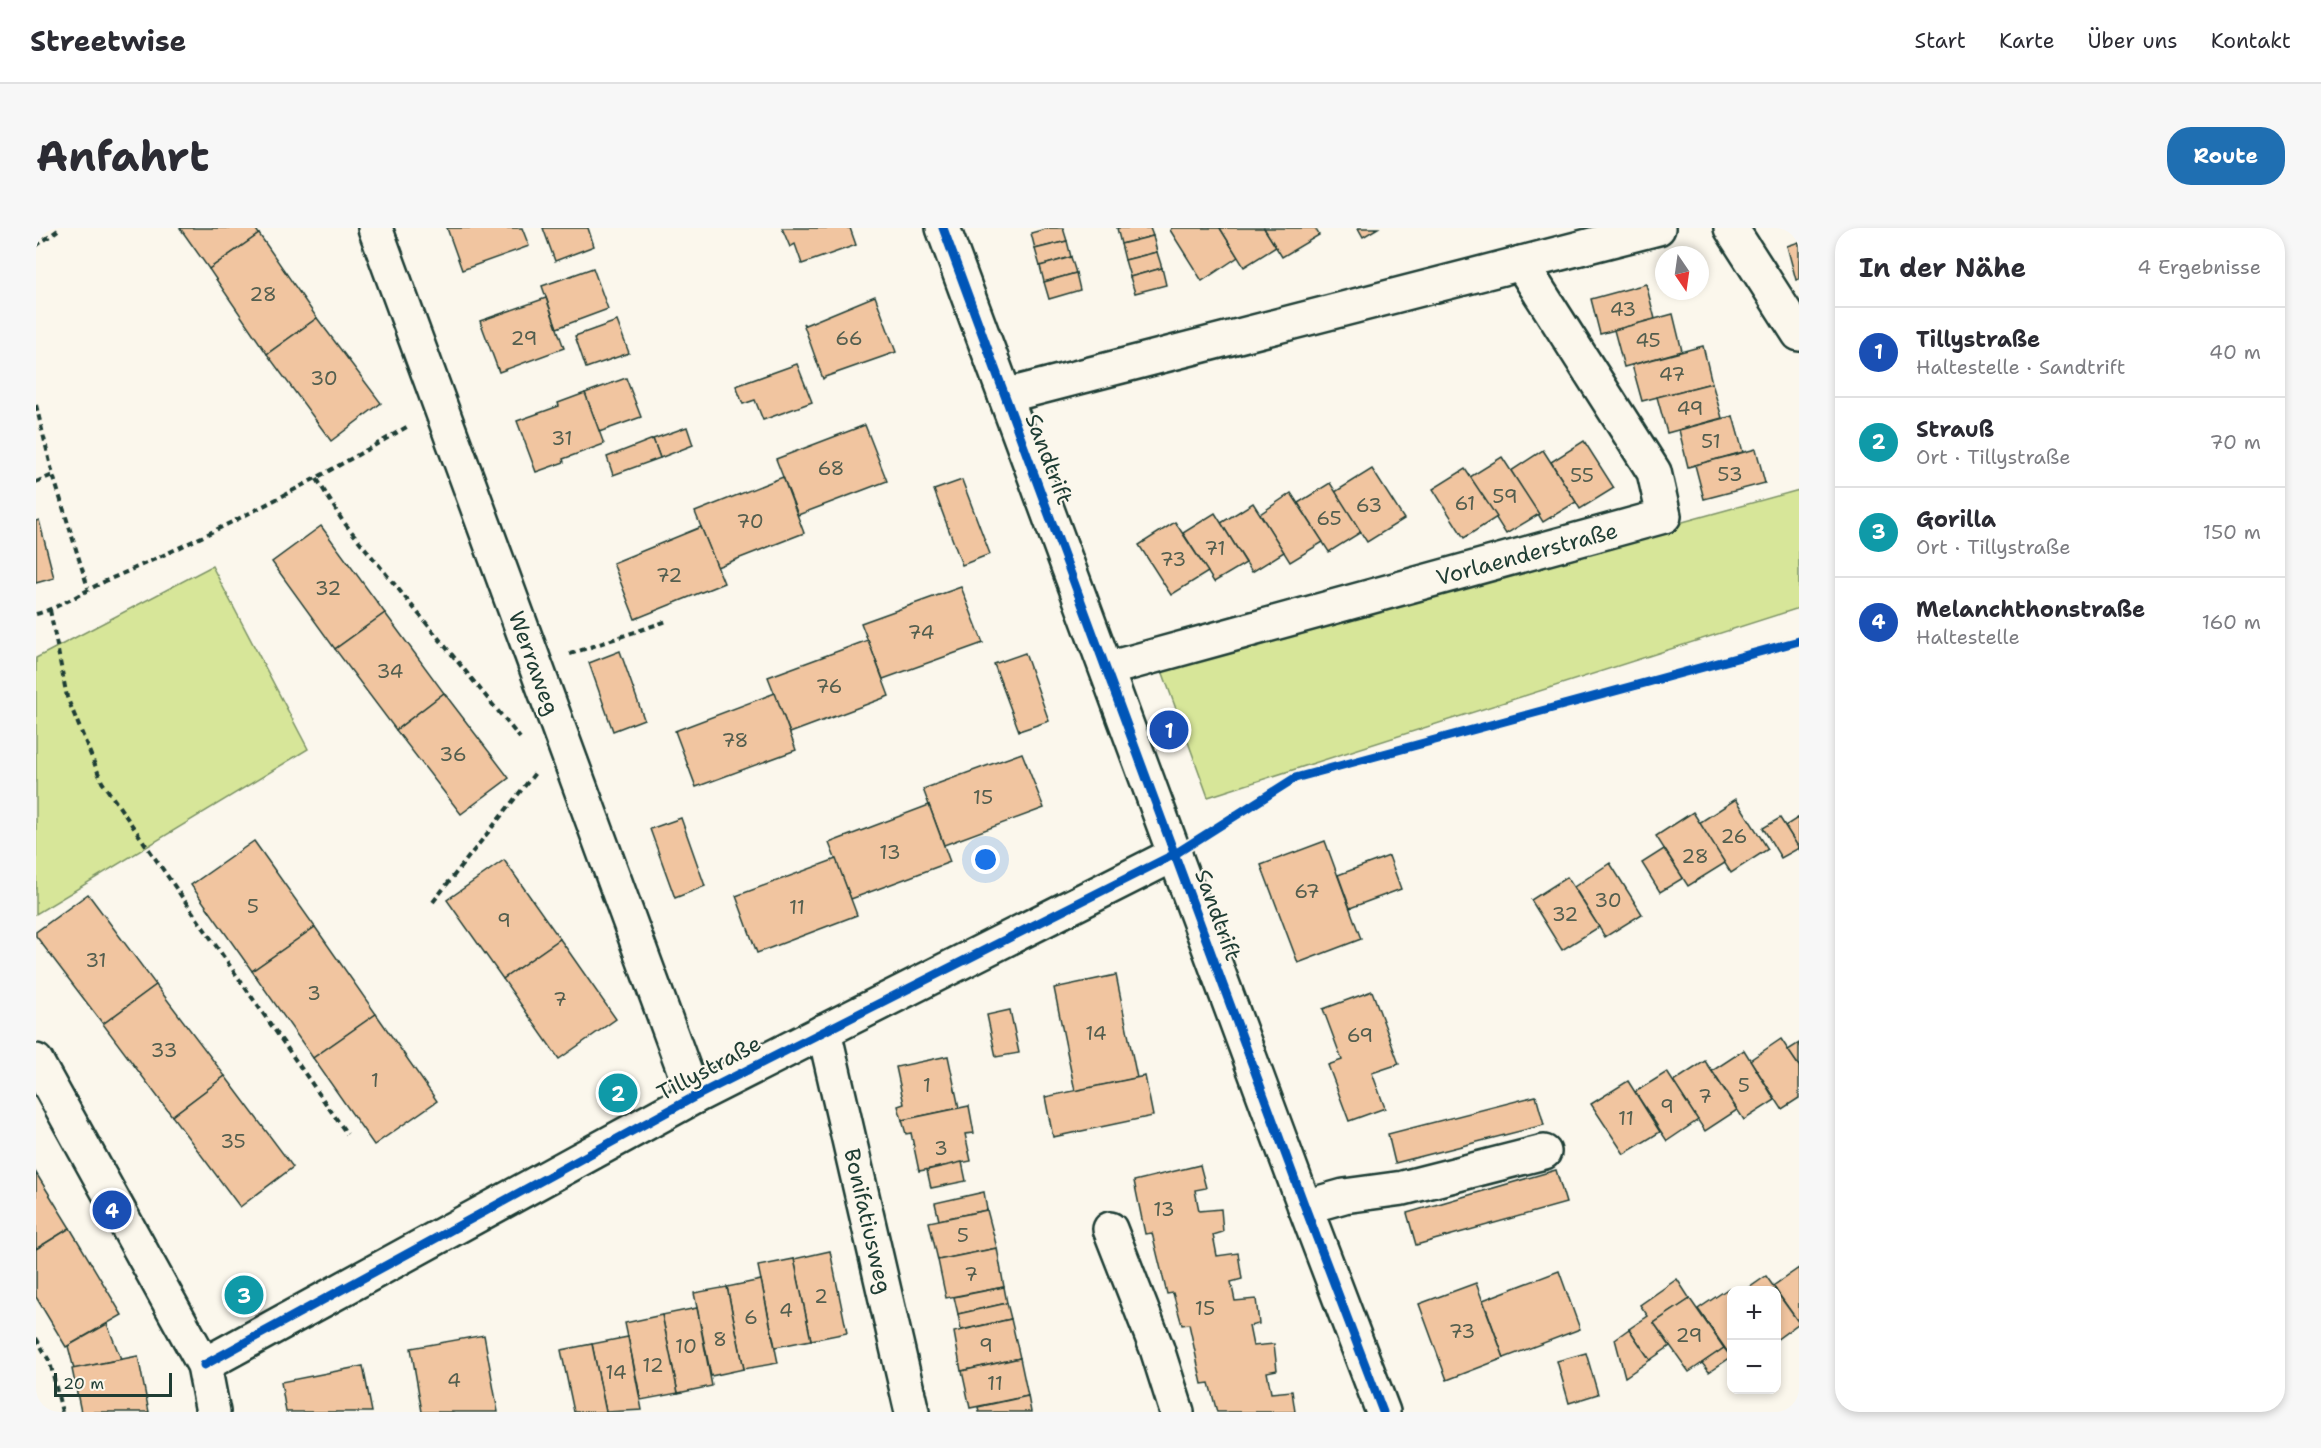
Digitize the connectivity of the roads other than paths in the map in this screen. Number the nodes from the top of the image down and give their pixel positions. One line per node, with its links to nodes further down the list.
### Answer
1 (375, 228): 13 (street, Werraweg)
2 (942, 228): 8 (street, Sandtrift)
3 (1658, 228): 5 (street)
4 (1731, 228): 7 (street)
5 (1563, 240): 6 (street)
6 (1521, 263): 8 (street); 9 (street, Vorlaenderstraße)
7 (1799, 334)
8 (1005, 396): 9 (street, Sandtrift)
9 (1107, 669): 10 (street, Sandtrift)
10 (1175, 854): 11 (street, Tillystraße); 15 (street, Sandtrift)
11 (824, 1031): 13 (street, Tillystraße); 19 (street, Bonifatiusweg)
12 (36, 1061): 17 (street)
13 (694, 1097): 17 (street, Tillystraße)
14 (1544, 1152): 15 (street)
15 (1305, 1208): 21 (street, Sandtrift)
16 (1110, 1229): 20 (street)
17 (204, 1365): 18 (street)
18 (213, 1412)
19 (912, 1412)
20 (1177, 1412)
21 (1383, 1412)

